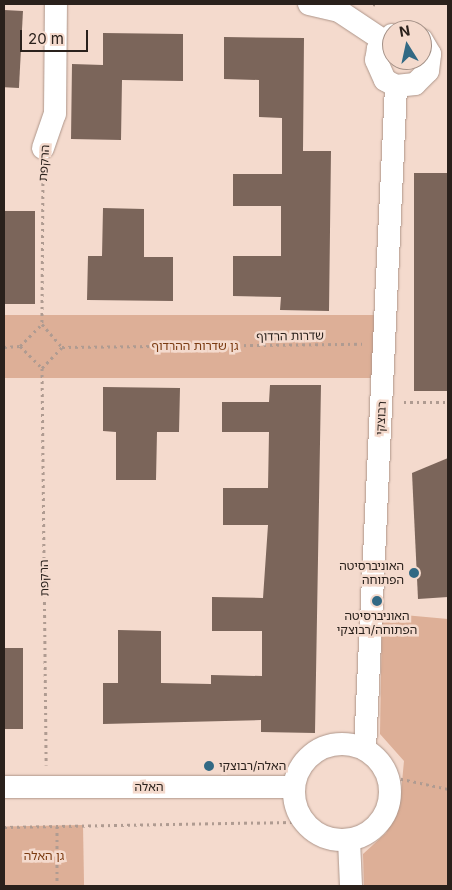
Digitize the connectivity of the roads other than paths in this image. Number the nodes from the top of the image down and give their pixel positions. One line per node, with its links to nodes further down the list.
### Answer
1 (56, 4): 8 (street, הרקפת)
2 (309, 4): 3 (street)
3 (382, 35)
4 (382, 49): 7 (street)
5 (432, 55): 6 (street)
6 (440, 67): 7 (street)
7 (396, 86): 9 (street, רבוצקי)
8 (43, 148)
9 (365, 749): 11 (street); 12 (street)
10 (4, 787): 11 (street, האלה)
11 (294, 787): 12 (street)
12 (349, 840): 13 (street)
13 (351, 886)

